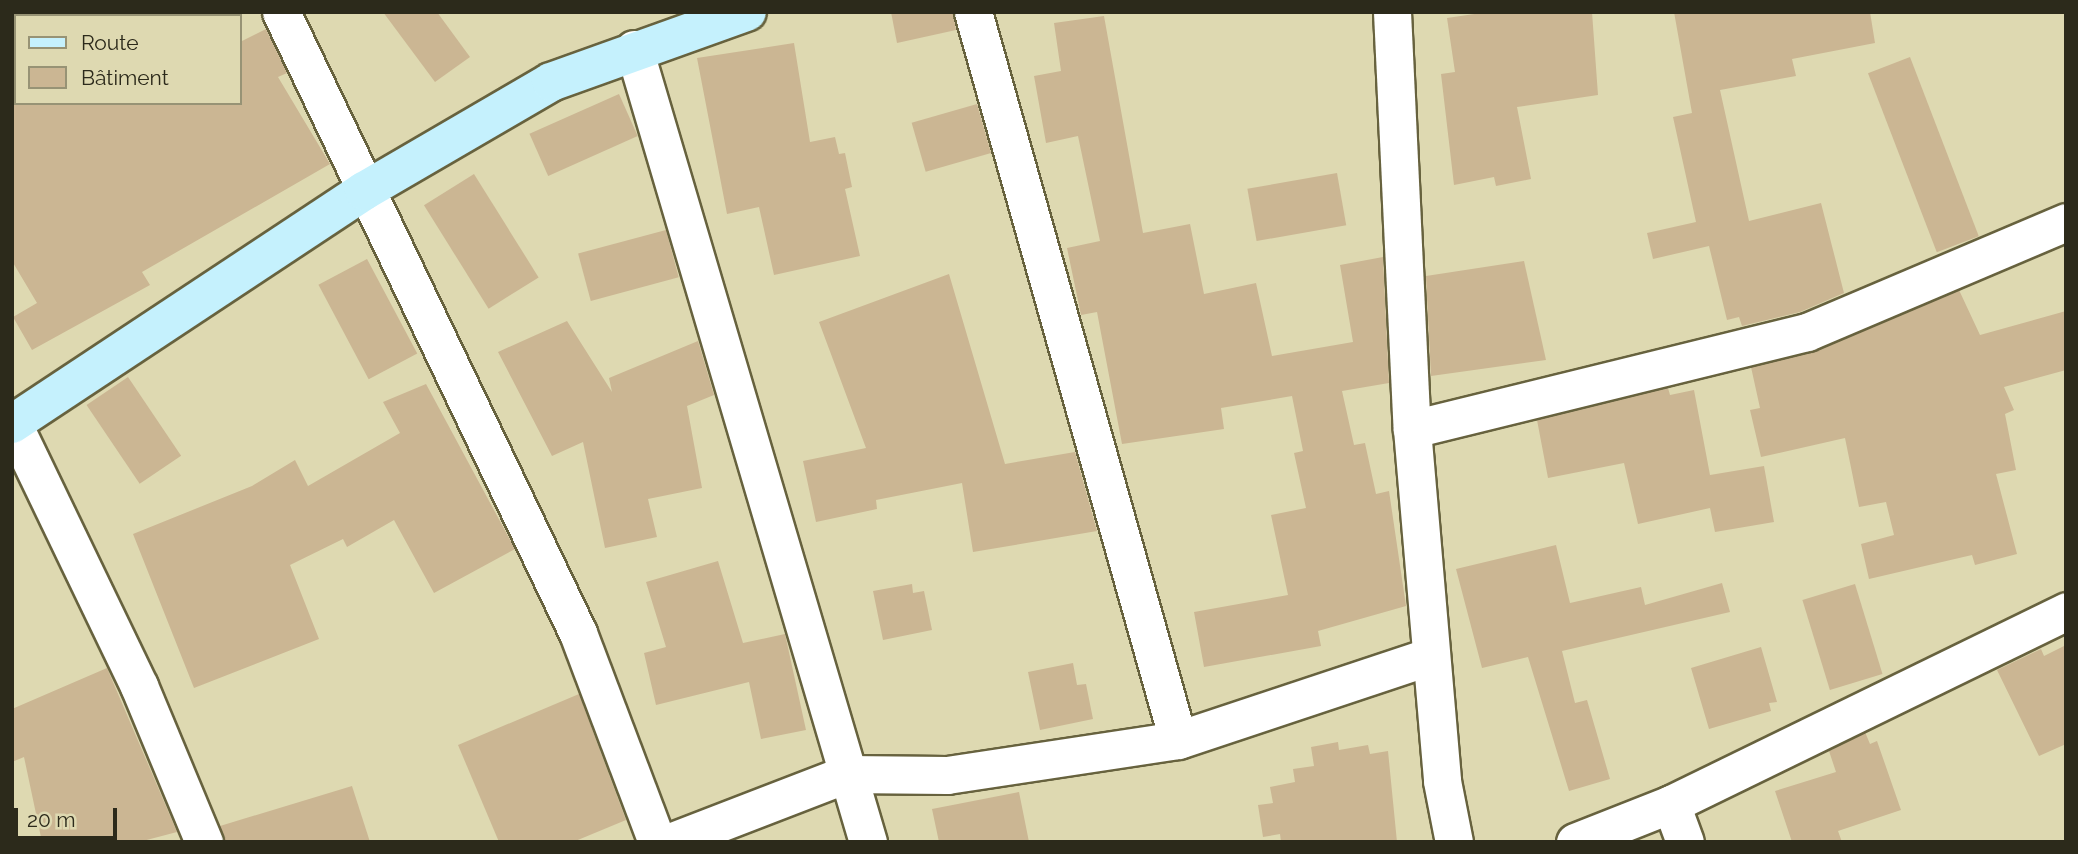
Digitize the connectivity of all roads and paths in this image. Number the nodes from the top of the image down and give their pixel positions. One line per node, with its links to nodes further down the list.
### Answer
1 (281, 12): 6 (street)
2 (747, 12): 5 (street)
3 (973, 12): 12 (street)
4 (1392, 12): 9 (street)
5 (634, 49): 6 (street); 13 (street)
6 (364, 191): 8 (street); 16 (street)
7 (2066, 222): 9 (street)
8 (13, 423): 15 (street)
9 (1412, 429): 11 (street)
10 (2066, 611): 14 (street)
11 (1430, 656): 12 (street); 19 (street)
12 (1178, 740): 13 (street)
13 (846, 774): 17 (street); 18 (street)
14 (1671, 804): 20 (street); 21 (street)
15 (204, 842)
16 (657, 842)
17 (670, 842)
18 (867, 842)
19 (1454, 842)
20 (1576, 842)
21 (1685, 842)

